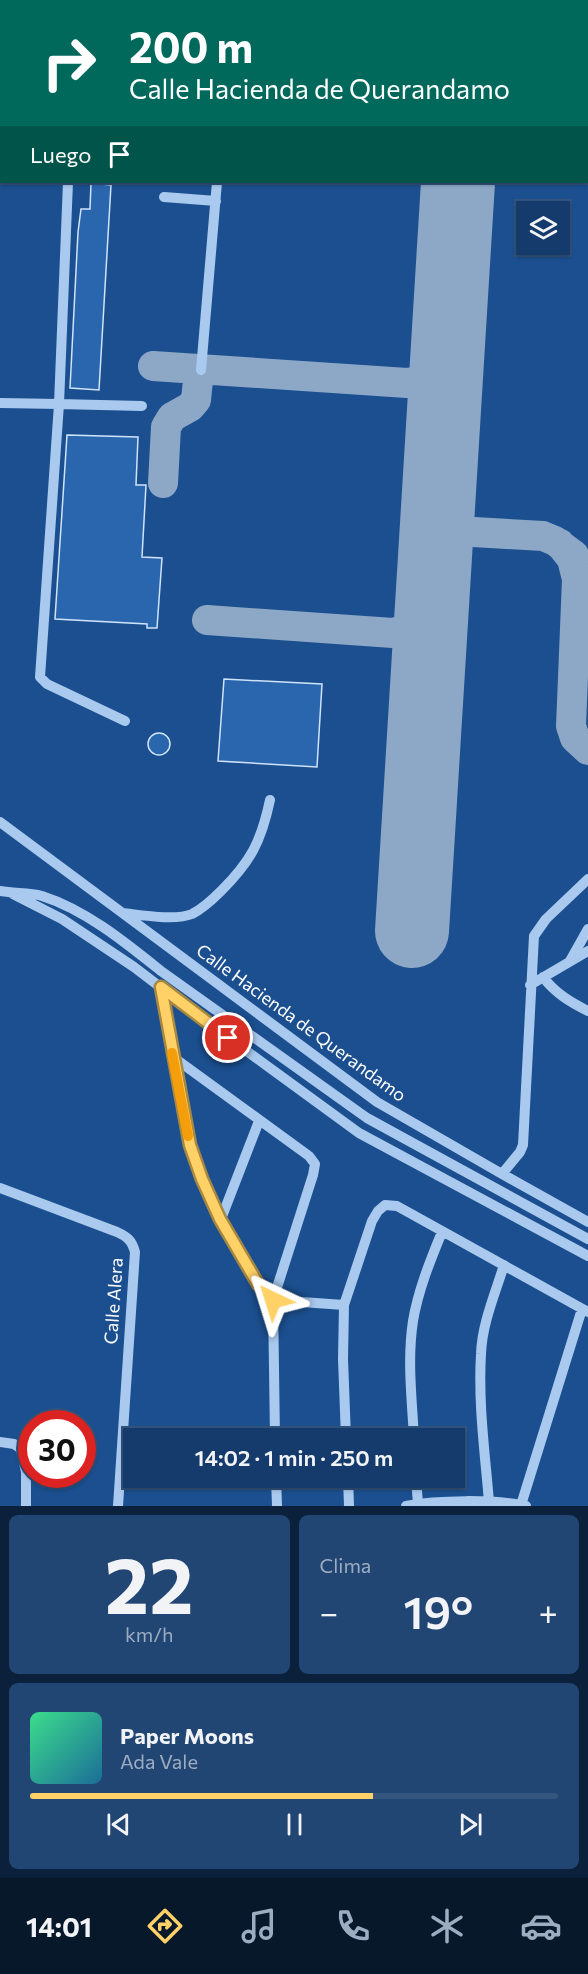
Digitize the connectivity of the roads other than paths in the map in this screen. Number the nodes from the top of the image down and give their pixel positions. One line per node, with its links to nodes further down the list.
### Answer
1 (68, 183): 7 (street)
2 (217, 183): 4 (street)
3 (164, 197): 4 (street)
4 (216, 201): 5 (street)
5 (201, 370)
6 (0, 403): 7 (street)
7 (59, 404): 8 (street); 9 (street)
8 (142, 406)
9 (125, 721)
10 (270, 800): 14 (street)
11 (0, 822): 14 (street, Calle Hacienda de Querandamo)
12 (588, 879): 20 (street)
13 (5, 892): 18 (street, Calle Hacienda de Querandamo); 21 (street, Calle Hacienda de Querandamo)
14 (123, 913): 25 (street, Calle Hacienda de Querandamo)
15 (588, 929): 17 (street)
16 (588, 951): 17 (street)
17 (570, 961): 19 (street)
18 (161, 971): 21 (street); 30 (street, Calle Hacienda de Querandamo)
19 (543, 976): 20 (street); 22 (street)
20 (530, 985): 25 (street)
21 (161, 987): 23 (street); 31 (street, Calle Hacienda de Querandamo)
22 (588, 1011)
23 (173, 1057): 24 (street); 27 (street)
24 (259, 1121): 27 (street); 33 (street)
25 (502, 1174): 28 (street, Calle Hacienda de Querandamo)
26 (0, 1188): 47 (street, Calle Alera)
27 (220, 1219): 33 (street)
28 (588, 1222)
29 (442, 1232): 32 (street); 34 (street); 38 (street)
30 (588, 1239)
31 (588, 1256)
32 (504, 1265): 35 (street); 43 (street)
33 (273, 1300): 34 (street); 36 (street)
34 (344, 1305): 37 (street)
35 (585, 1311): 45 (street)
36 (275, 1428)
37 (346, 1428)
38 (414, 1428)
39 (0, 1442): 46 (street)
40 (276, 1488): 48 (street)
41 (349, 1488): 49 (street)
42 (417, 1488): 44 (street)
43 (489, 1502): 44 (street); 45 (street)
44 (418, 1504): 50 (street)
45 (523, 1505)
46 (26, 1506)
47 (118, 1506)
48 (277, 1506)
49 (350, 1506)
50 (406, 1506)

